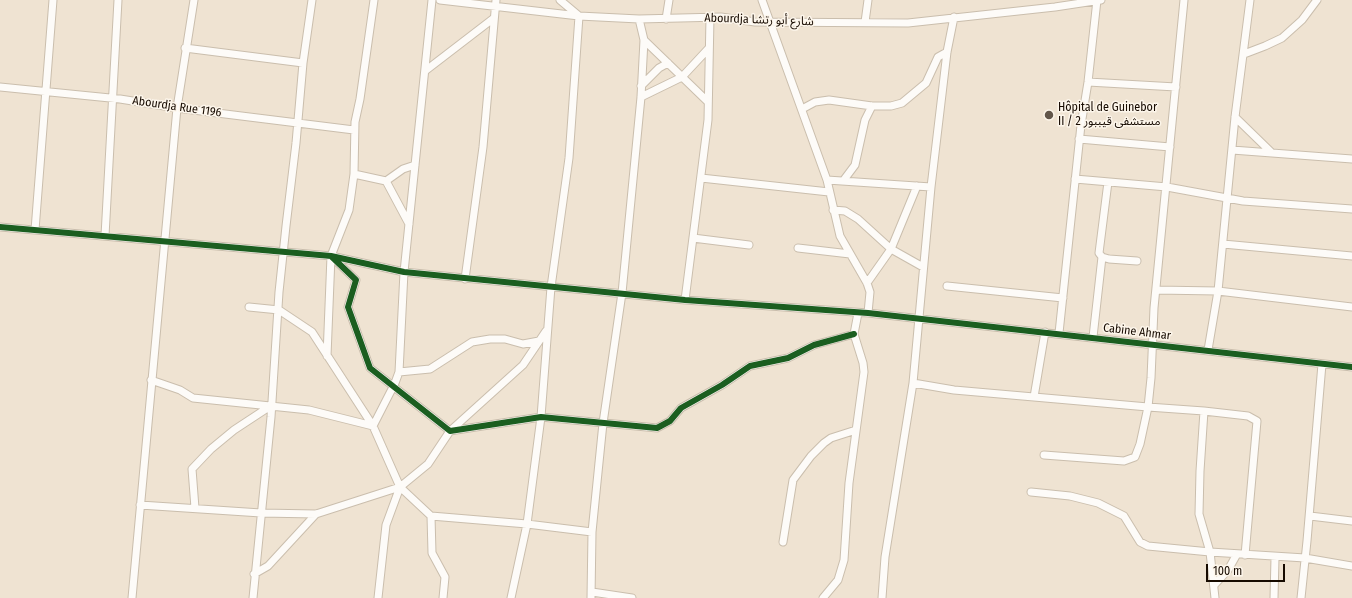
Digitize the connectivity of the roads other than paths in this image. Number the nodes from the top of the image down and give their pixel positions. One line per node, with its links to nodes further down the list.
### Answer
1 (53, 0): 40 (street)
2 (118, 0): 42 (street)
3 (194, 0): 28 (street)
4 (312, 0): 32 (street)
5 (374, 0): 49 (street)
6 (432, 0): 34 (street)
7 (440, 0): 18 (street, Abourdja شارع أبو رتشا)
8 (490, 0): 18 (street)
9 (560, 0): 19 (street)
10 (669, 0): 24 (street)
11 (762, 0): 25 (street)
12 (868, 0): 26 (street)
13 (1097, 0): 14 (street, Abourdja شارع أبو رتشا); 21 (street, Abourdja شارع أبو رتشا); 36 (street)
14 (1101, 0)
15 (1184, 0): 39 (street)
16 (1250, 0): 31 (street)
17 (1317, 0): 31 (street)
18 (495, 4): 19 (street, Abourdja شارع أبو رتشا); 22 (street)
19 (579, 16): 23 (street, Abourdja شارع أبو رتشا); 91 (street)
20 (710, 17): 24 (street, Abourdja شارع أبو رتشا); 25 (street, Abourdja شارع أبو رتشا); 29 (street)
21 (954, 17): 26 (street, Abourdja شارع أبو رتشا); 30 (street)
22 (494, 18): 34 (street); 88 (street)
23 (639, 19): 24 (street, Abourdja شارع أبو رتشا); 27 (street)
24 (666, 19)
25 (770, 22): 26 (street, Abourdja شارع أبو رتشا); 46 (street)
26 (865, 22)
27 (644, 40): 33 (street); 37 (street)
28 (185, 48): 32 (street); 45 (street)
29 (709, 48): 35 (street); 43 (street)
30 (947, 52): 44 (street); 64 (street)
31 (1244, 54): 47 (street)
32 (303, 63): 48 (street)
33 (668, 63): 35 (street); 37 (street)
34 (425, 71): 55 (street)
35 (682, 77): 41 (street); 43 (street)
36 (1088, 82): 39 (street); 50 (street)
37 (641, 86): 41 (street)
38 (0, 87): 40 (street, Abourdja Rue 1196)
39 (1176, 87): 51 (street)
40 (45, 92): 42 (street, Abourdja Rue 1196); 72 (street)
41 (641, 97): 94 (street)
42 (113, 99): 45 (street, Abourdja Rue 1196); 73 (street)
43 (707, 101): 57 (street)
44 (872, 106): 46 (street); 60 (street)
45 (177, 108): 48 (street, Abourdja Rue 1196); 75 (street)
46 (802, 108): 59 (street)
47 (1235, 117): 52 (street); 53 (street)
48 (298, 123): 49 (street, Abourdja Rue 1196); 80 (street)
49 (354, 130): 56 (street)
50 (1079, 139): 51 (street); 58 (street)
51 (1170, 147): 65 (street)
52 (1232, 150): 53 (street); 67 (street)
53 (1272, 153): 54 (street)
54 (1352, 159)
55 (415, 165): 61 (street); 70 (street)
56 (354, 174): 61 (street); 82 (street)
57 (701, 178): 66 (street); 74 (street)
58 (1075, 179): 62 (street); 95 (street)
59 (826, 180): 60 (street); 66 (street)
60 (843, 181): 63 (street)
61 (386, 182): 70 (street)
62 (1108, 182): 65 (street); 84 (street)
63 (917, 186): 64 (street); 79 (street)
64 (931, 187): 86 (street)
65 (1167, 187): 67 (street); 92 (street)
66 (829, 192): 69 (street)
67 (1227, 198): 68 (street); 76 (street)
68 (1352, 209)
69 (833, 210): 79 (street); 81 (street)
70 (409, 224): 87 (street)
71 (0, 227): 72 (street, Cabine Ahmar)
72 (35, 230): 73 (street, Cabine Ahmar)
73 (105, 236): 75 (street, Cabine Ahmar)
74 (693, 238): 77 (street); 96 (street)
75 (164, 240): 80 (street, Cabine Ahmar); 115 (street)
76 (1222, 244): 83 (street); 93 (street)
77 (749, 245)
78 (798, 248): 81 (street)
79 (891, 249): 86 (street); 89 (street)
80 (283, 252): 82 (street, Cabine Ahmar); 99 (street)
81 (850, 254): 89 (street)
82 (331, 256): 87 (street, Cabine Ahmar); 111 (street); 117 (street)
83 (1352, 256)
84 (1102, 258): 85 (street); 107 (street)
85 (1137, 261)
86 (923, 267): 102 (street)
87 (404, 272): 88 (street, Cabine Ahmar); 114 (street)
88 (465, 278): 91 (street, Cabine Ahmar)
89 (867, 283): 101 (street)
90 (947, 286): 95 (street)
91 (551, 287): 94 (street, Cabine Ahmar); 103 (street)
92 (1156, 290): 93 (street); 109 (street)
93 (1218, 290): 98 (street); 110 (street)
94 (622, 293): 96 (street, Cabine Ahmar); 123 (street)
95 (1063, 298): 105 (street)
96 (684, 300): 100 (street, Cabine Ahmar)
97 (249, 307): 99 (street)
98 (1352, 307)
99 (279, 310): 111 (street); 119 (street)
100 (858, 313): 101 (street, Cabine Ahmar); 106 (street)
101 (868, 313): 102 (street, Cabine Ahmar)
102 (919, 319): 104 (street, Cabine Ahmar); 116 (street)
103 (546, 330): 108 (street); 122 (street)
104 (1045, 332): 105 (street, Cabine Ahmar); 118 (street)
105 (1059, 333): 107 (street, Cabine Ahmar)
106 (854, 334): 123 (street); 125 (street)
107 (1094, 337): 109 (street, Cabine Ahmar)
108 (539, 341): 114 (street); 126 (street)
109 (1152, 345): 110 (street, Cabine Ahmar); 120 (street)
110 (1208, 350): 112 (street, Cabine Ahmar)
111 (327, 356): 124 (street)
112 (1322, 364): 113 (street, Cabine Ahmar); 135 (street)
113 (1352, 367)
114 (399, 372): 117 (street)
115 (151, 380): 119 (street); 130 (street)
116 (913, 383): 118 (street); 155 (street)
117 (394, 386): 124 (street); 126 (street)
118 (1034, 397): 120 (street)
119 (272, 405): 124 (street); 131 (street); 132 (street)
120 (1148, 407): 121 (street); 127 (street)
121 (1204, 411): 140 (street); 141 (street)
122 (541, 417): 123 (street); 126 (street); 137 (street)
123 (603, 423): 138 (street)
124 (372, 426): 128 (street)
125 (856, 430): 139 (street); 154 (street)
126 (450, 431): 128 (street)
127 (1044, 454)
128 (400, 487): 133 (street); 134 (street); 150 (street)
129 (1031, 492): 140 (street)
130 (140, 505): 131 (street); 148 (street)
131 (196, 508): 132 (street)
132 (261, 513): 133 (street); 145 (street)
133 (316, 514): 145 (street)
134 (431, 516): 137 (street); 151 (street)
135 (1310, 516): 136 (street); 143 (street)
136 (1352, 521)
137 (527, 524): 138 (street); 152 (street)
138 (592, 532): 147 (street)
139 (783, 542)
140 (1210, 552): 141 (street); 146 (street)
141 (1241, 554): 143 (street); 146 (street)
142 (1275, 558): 157 (street)
143 (1305, 558): 144 (street); 158 (street)
144 (1352, 566)
145 (254, 574): 149 (street)
146 (1215, 584): 156 (street)
147 (591, 595): 153 (street)
148 (132, 598)
149 (253, 598)
150 (378, 598)
151 (443, 598)
152 (512, 598)
153 (632, 598)
154 (823, 598)
155 (882, 598)
156 (1215, 598)
157 (1274, 598)
158 (1301, 598)

